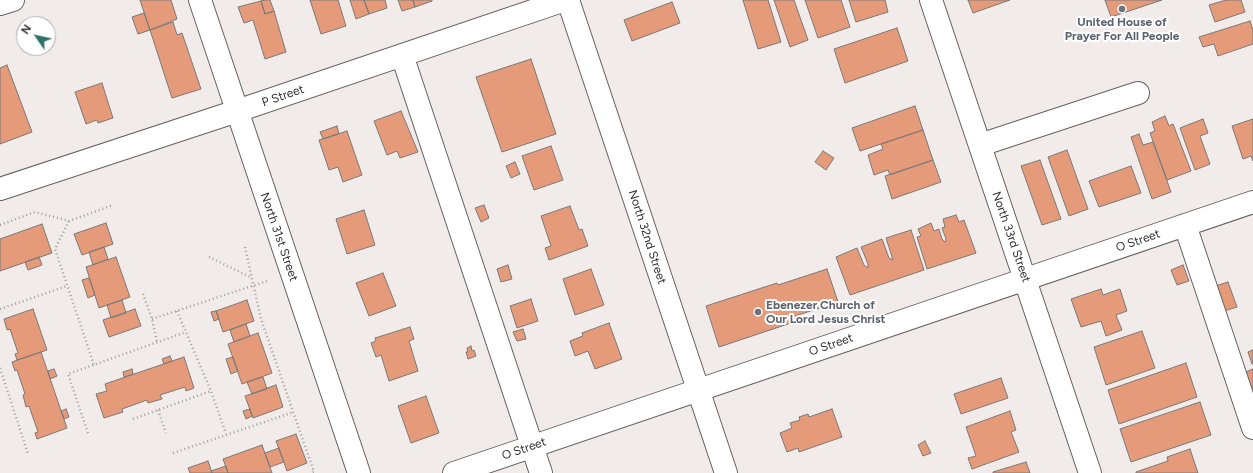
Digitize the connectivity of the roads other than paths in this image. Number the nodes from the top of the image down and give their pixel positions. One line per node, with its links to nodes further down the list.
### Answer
1 (13, 0): 6 (street)
2 (200, 0): 9 (street, North 31st Street)
3 (565, 0): 7 (street, P Street)
4 (568, 0): 15 (street, North 32nd Street)
5 (931, 0): 10 (street, North 33rd Street)
6 (0, 4)
7 (402, 55): 9 (street, P Street); 17 (street)
8 (1138, 93): 10 (street)
9 (237, 111): 11 (street, P Street); 18 (street, North 31st Street)
10 (980, 145): 14 (street, North 33rd Street)
11 (0, 189)
12 (1253, 202): 13 (street, O Street)
13 (1185, 225): 14 (street, O Street); 16 (street)
14 (1025, 279): 15 (street, O Street); 22 (street, North 33rd Street)
15 (698, 390): 17 (street, O Street); 21 (street, North 32nd Street)
16 (1253, 428)
17 (533, 446): 19 (street, O Street); 20 (street)
18 (359, 473)
19 (454, 473)
20 (541, 473)
21 (726, 473)
22 (1090, 473)

